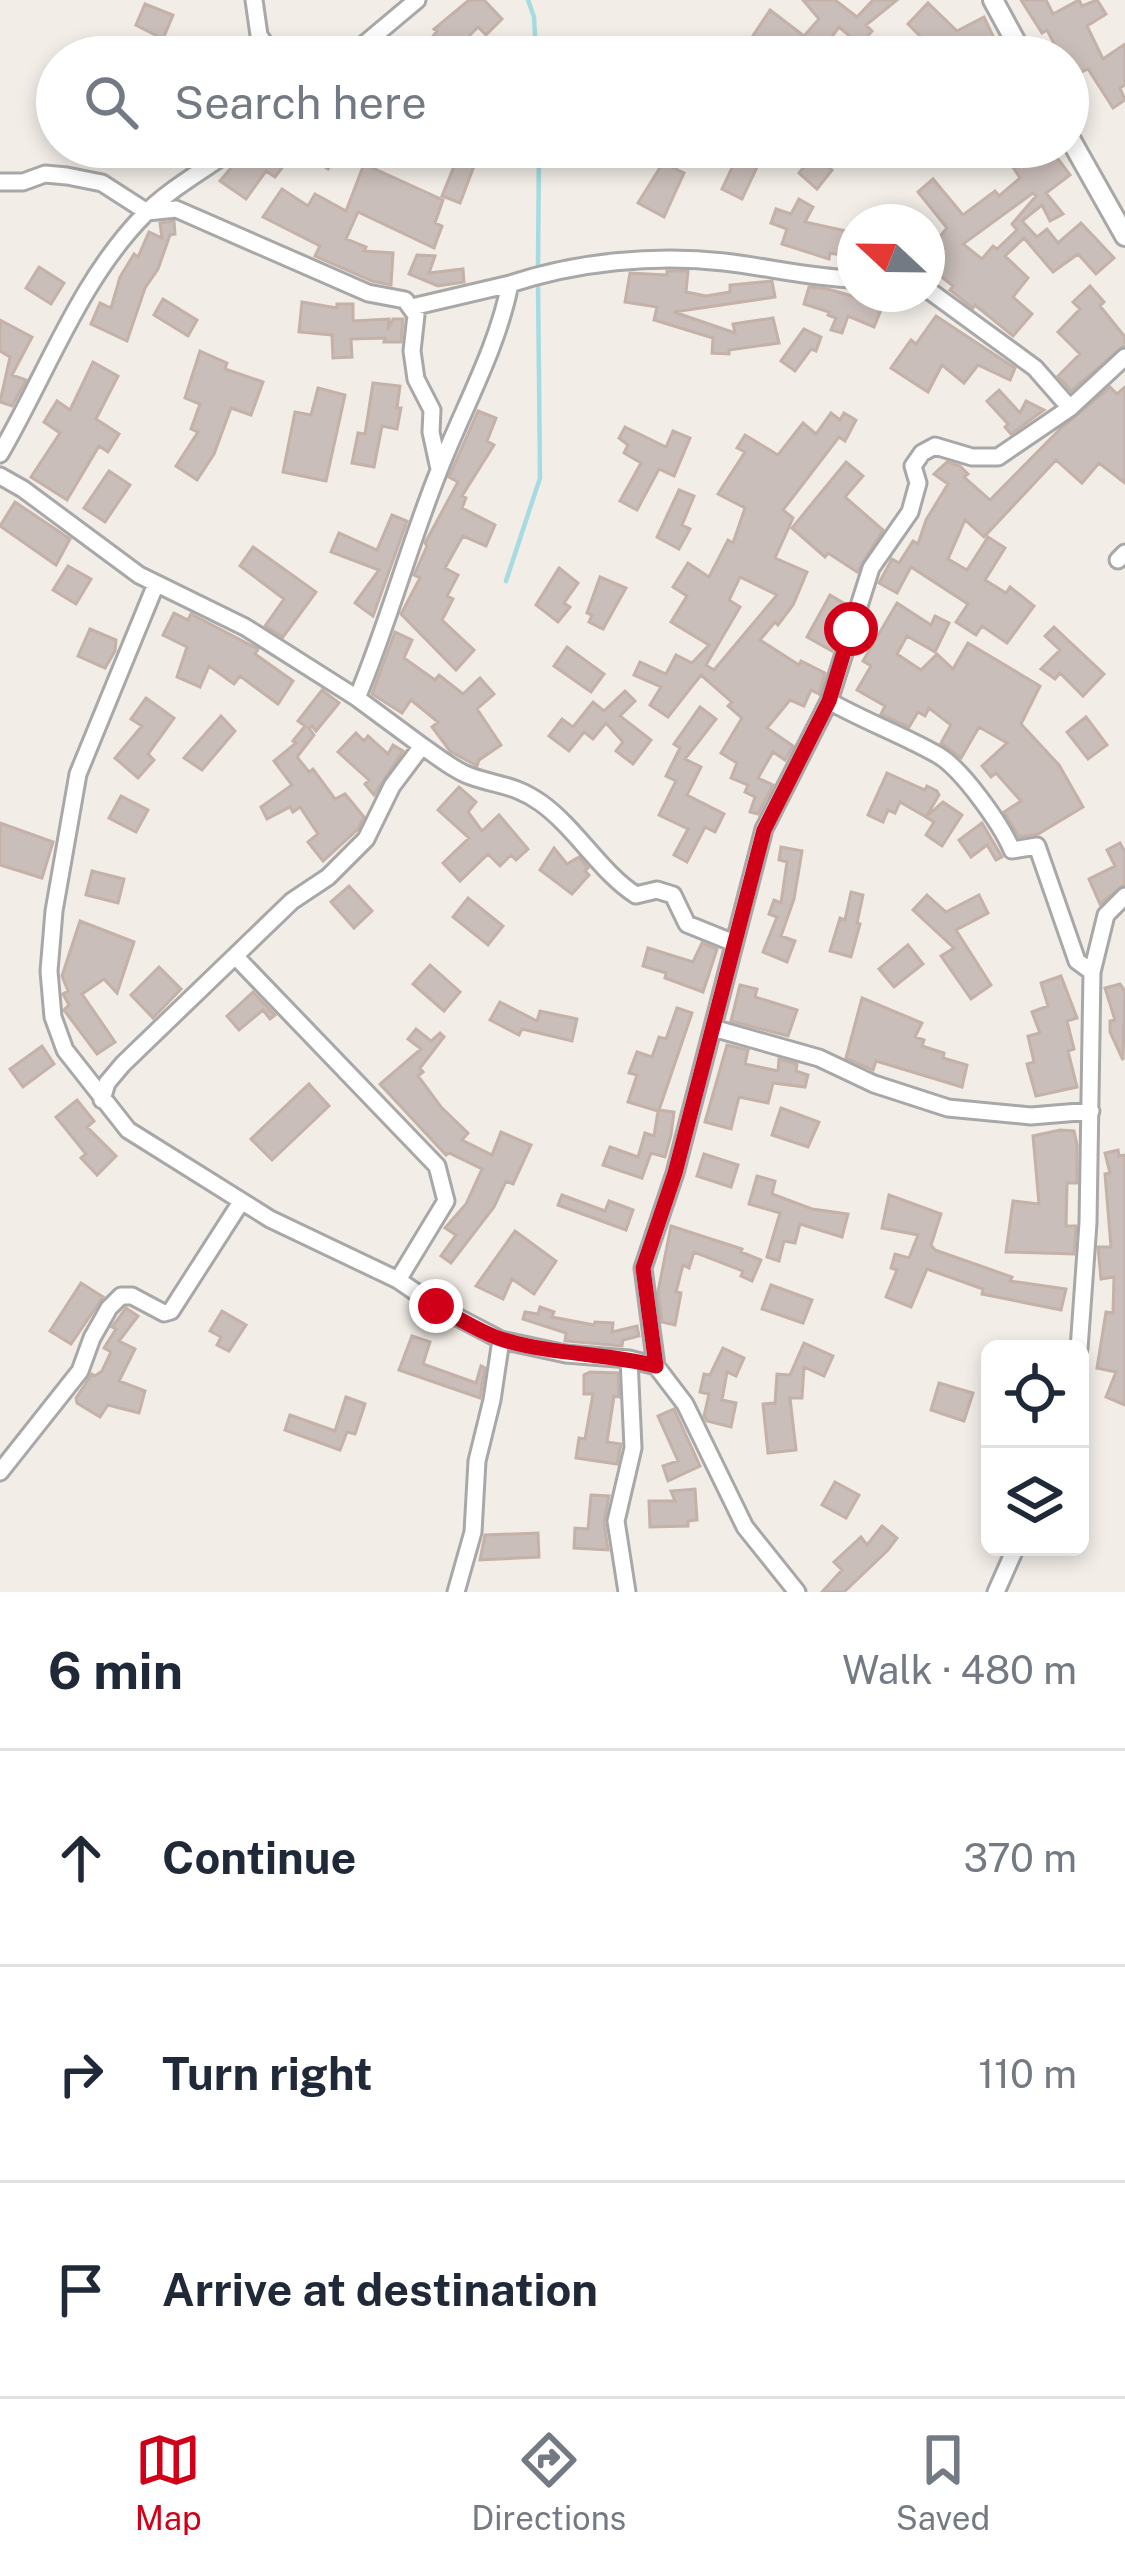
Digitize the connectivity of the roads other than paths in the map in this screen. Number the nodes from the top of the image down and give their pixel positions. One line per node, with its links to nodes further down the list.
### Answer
1 (254, 0): 4 (street)
2 (416, 0): 5 (street)
3 (993, 0): 6 (street)
4 (260, 36)
5 (374, 36)
6 (1013, 36)
7 (207, 168): 10 (street)
8 (1087, 168): 11 (street)
9 (0, 182): 10 (street)
10 (147, 212): 15 (street); 18 (street)
11 (1125, 236)
12 (837, 277): 13 (street)
13 (526, 279): 15 (street); 19 (street)
14 (945, 302): 17 (street)
15 (412, 307): 19 (street)
16 (1125, 357): 17 (street)
17 (1070, 409): 23 (street)
18 (0, 454)
19 (439, 469): 22 (street)
20 (0, 476): 21 (street)
21 (156, 584): 22 (street); 30 (street)
22 (357, 698): 24 (street)
23 (829, 701): 26 (street); 28 (street)
24 (422, 746): 26 (street); 27 (street)
25 (1125, 896): 28 (street)
26 (734, 943): 29 (street)
27 (236, 957): 30 (street); 33 (street)
28 (1092, 972): 31 (street)
29 (713, 1028): 31 (street); 37 (street)
30 (102, 1100): 32 (street)
31 (1091, 1111): 35 (street)
32 (241, 1202): 33 (street); 38 (street)
33 (398, 1280): 34 (street)
34 (501, 1340): 36 (street); 40 (street)
35 (1079, 1340)
36 (629, 1359): 37 (street); 41 (street)
37 (656, 1366): 42 (street)
38 (0, 1472)
39 (1012, 1556): 43 (street)
40 (456, 1592)
41 (627, 1592)
42 (797, 1592)
43 (996, 1592)

